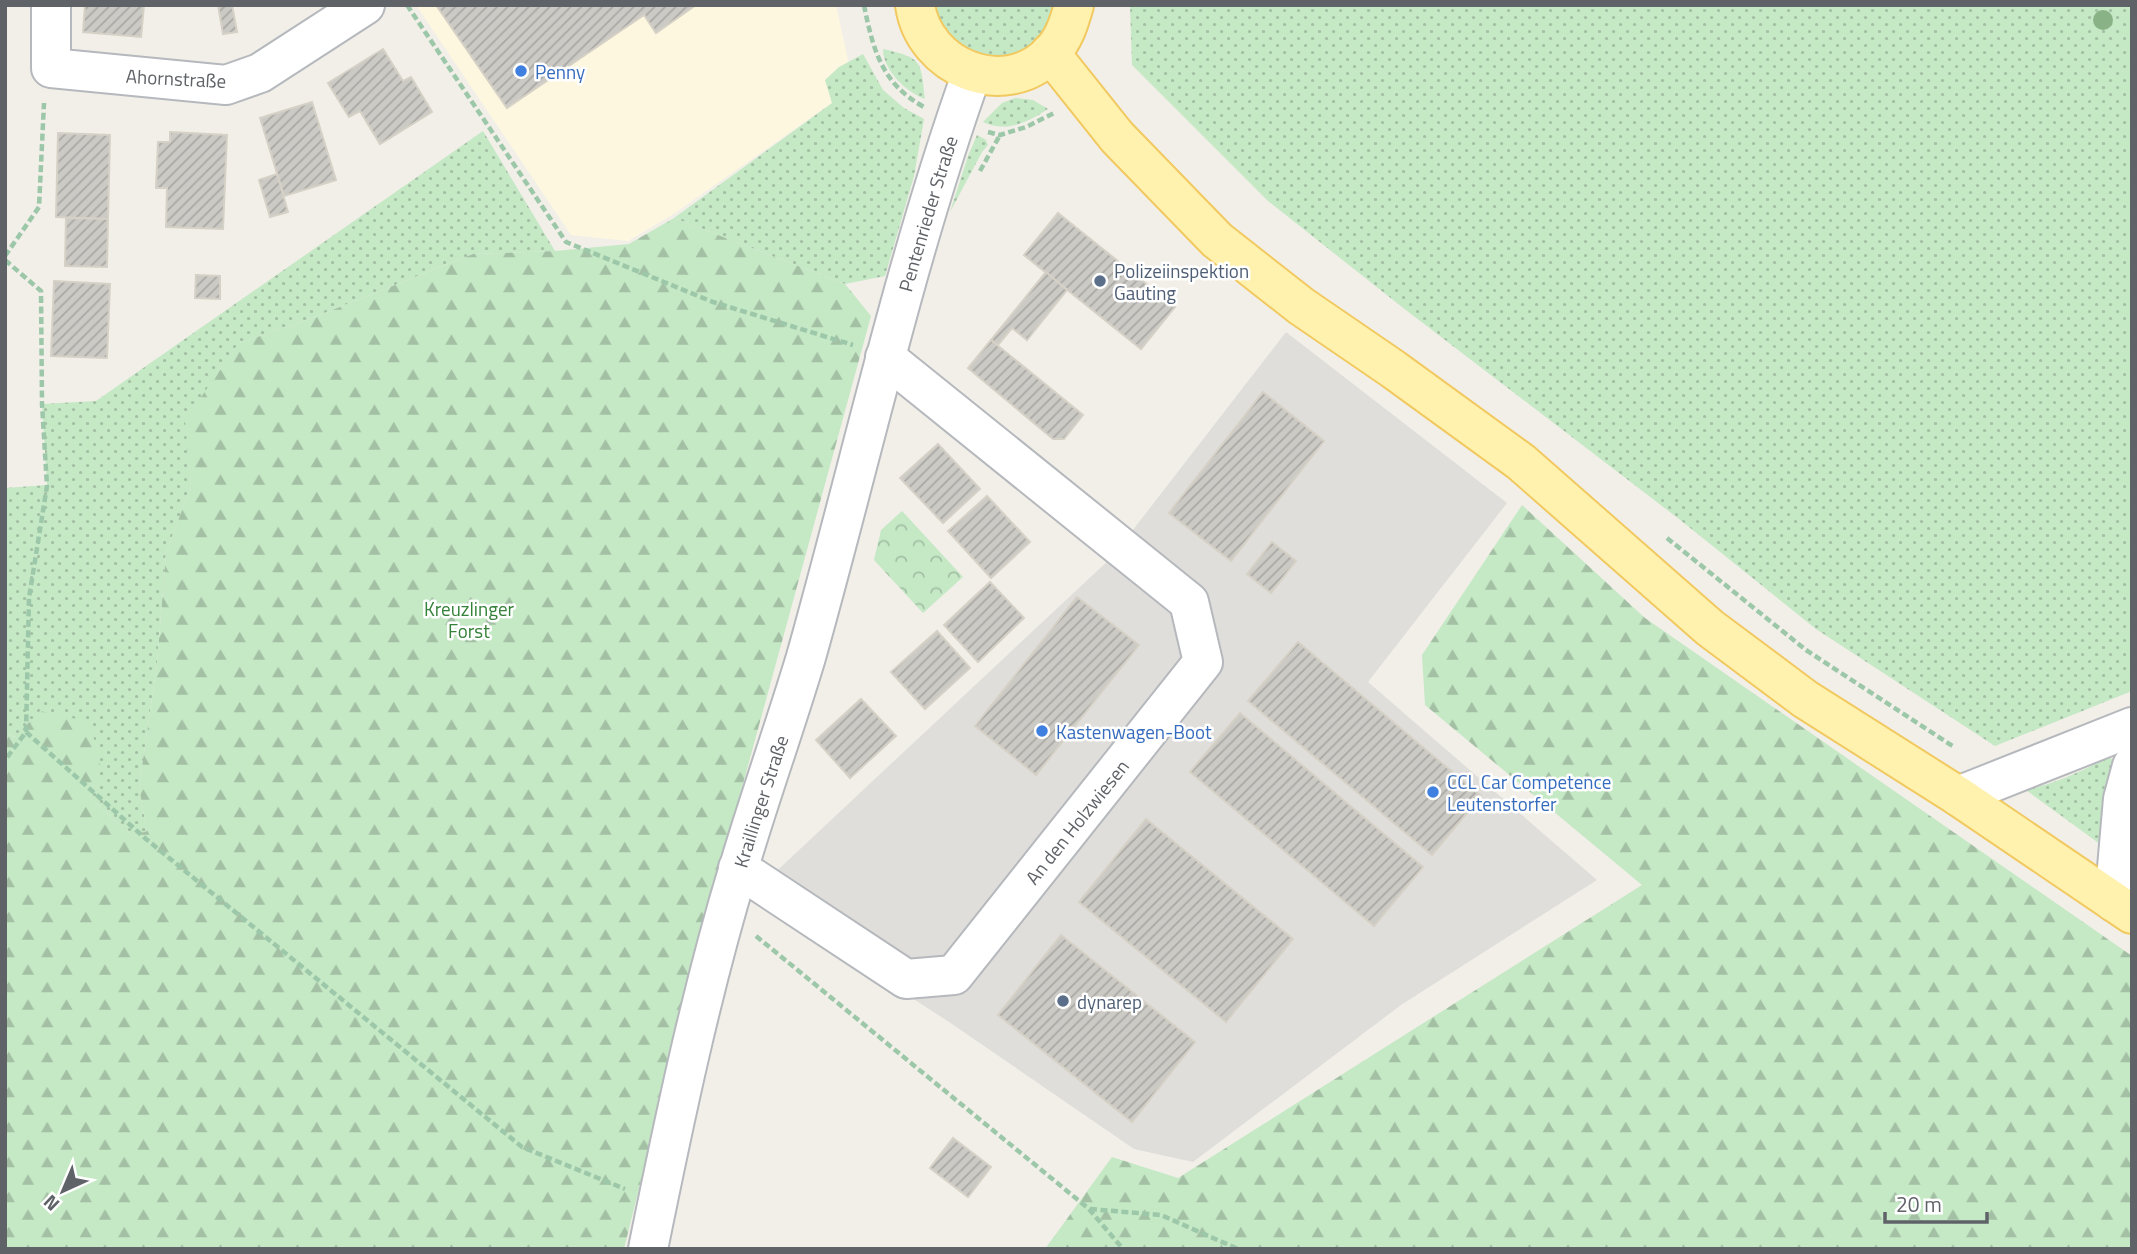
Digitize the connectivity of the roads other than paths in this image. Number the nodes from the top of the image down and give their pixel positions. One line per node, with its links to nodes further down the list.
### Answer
1 (51, 5): 2 (street, Ahornstraße)
2 (365, 5)
3 (915, 5): 6 (main road)
4 (1074, 5): 5 (main road)
5 (1051, 53): 6 (main road); 10 (main road)
6 (972, 72): 7 (street, Pentenrieder Straße)
7 (885, 357): 11 (street, Kraillinger Straße); 11 (street, An den Holzwiesen)
8 (2132, 727): 10 (street)
9 (2132, 766): 12 (street)
10 (1958, 796): 12 (main road)
11 (738, 868): 13 (street, Kraillinger Straße)
12 (2123, 908)
13 (648, 1249)

